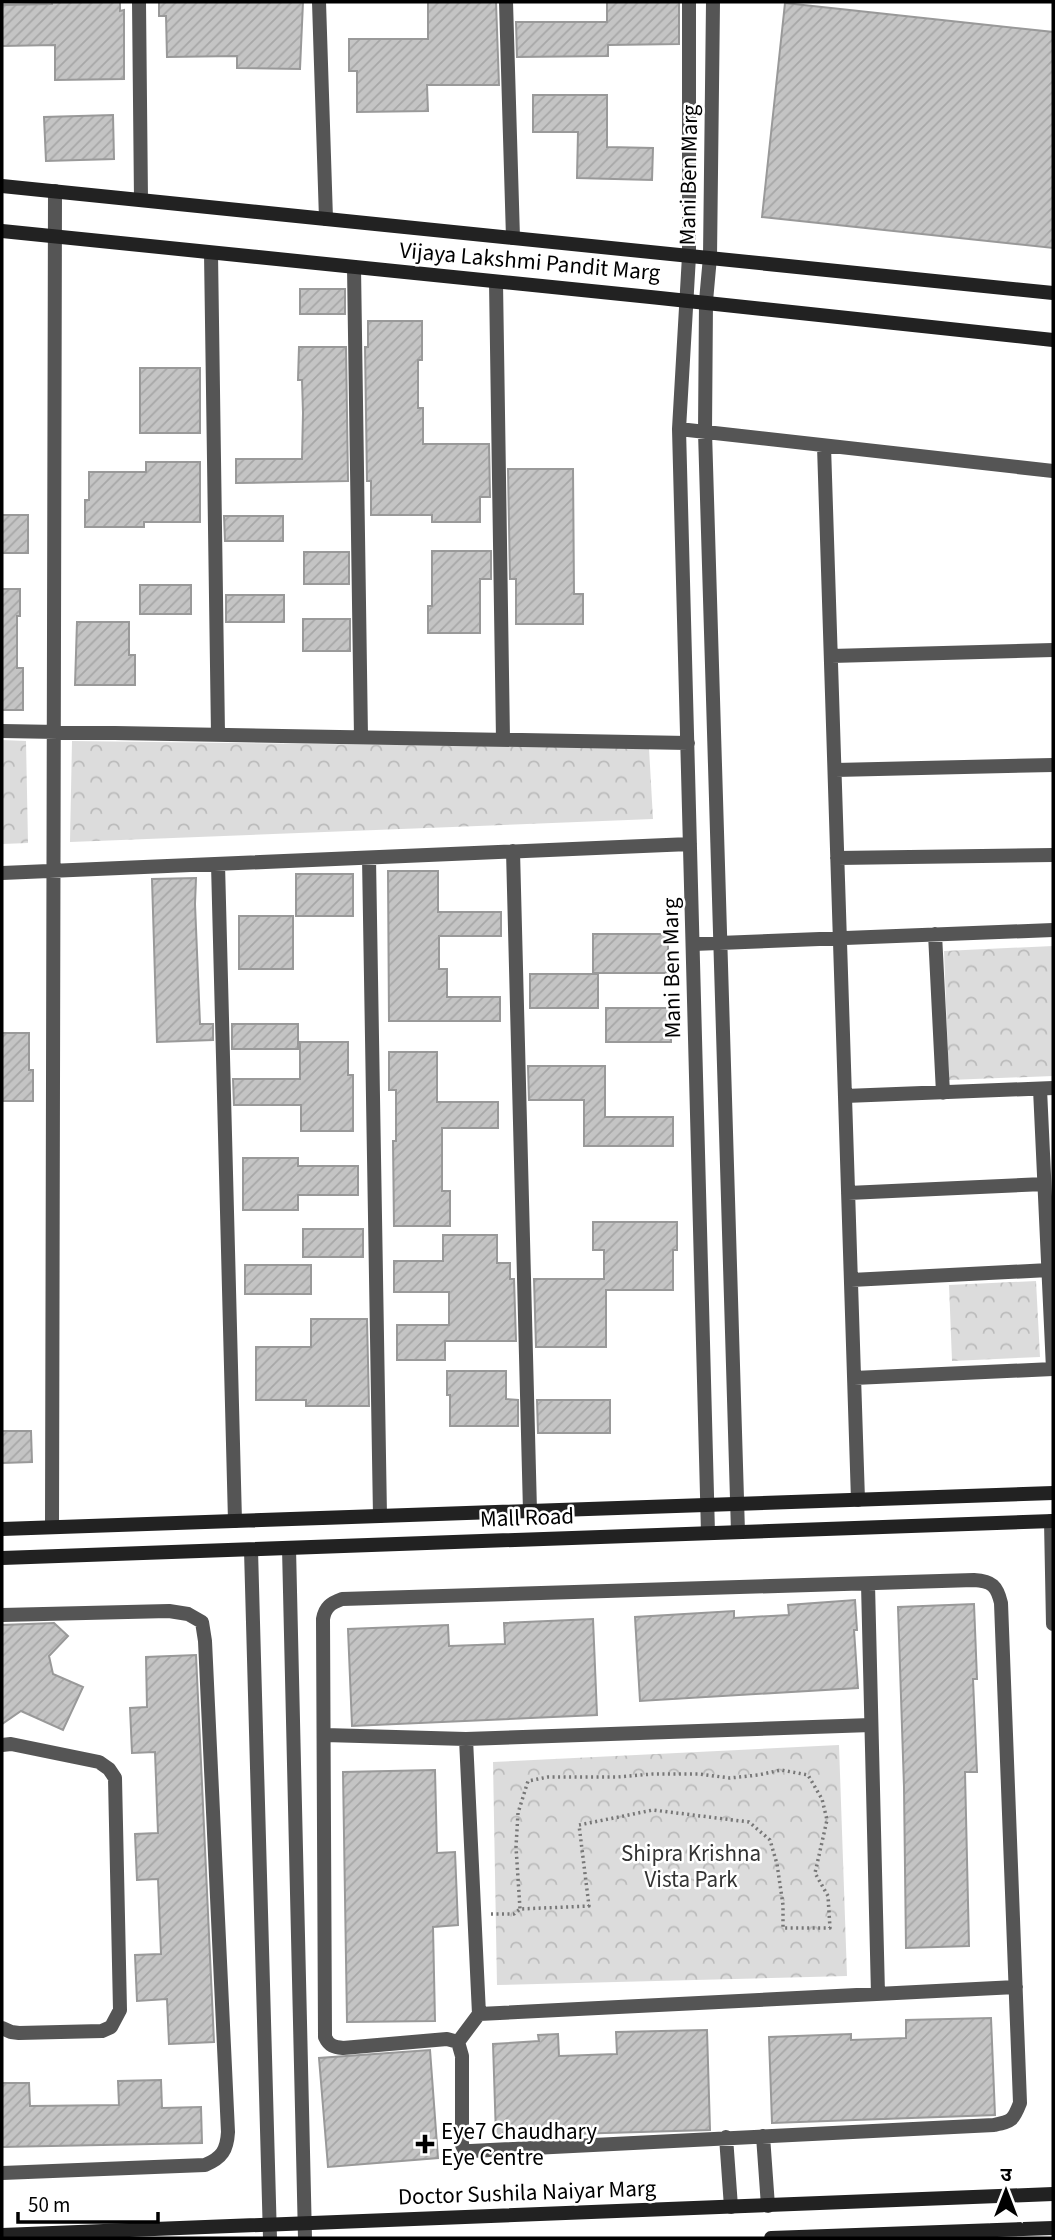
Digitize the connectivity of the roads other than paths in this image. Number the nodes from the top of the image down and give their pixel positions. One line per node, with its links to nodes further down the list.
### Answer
1 (139, 2): 8 (street)
2 (320, 2): 9 (street)
3 (506, 2): 12 (street)
4 (689, 2): 14 (street, Mani Ben Marg)
5 (713, 2): 15 (street, Mani Ben Marg)
6 (2, 186): 7 (street, Vijaya Lakshmi Pandit Marg)
7 (55, 191): 8 (street, Vijaya Lakshmi Pandit Marg); 11 (street)
8 (141, 200): 9 (street, Vijaya Lakshmi Pandit Marg)
9 (326, 219): 12 (street, Vijaya Lakshmi Pandit Marg)
10 (2, 231): 11 (street, Vijaya Lakshmi Pandit Marg)
11 (54, 236): 13 (street, Vijaya Lakshmi Pandit Marg); 29 (street)
12 (513, 238): 14 (street, Vijaya Lakshmi Pandit Marg)
13 (211, 253): 16 (street, Vijaya Lakshmi Pandit Marg); 30 (street)
14 (689, 256): 15 (street, Vijaya Lakshmi Pandit Marg); 19 (street, Mani Ben Marg)
15 (710, 257): 18 (street, Vijaya Lakshmi Pandit Marg); 20 (street, Mani Ben Marg)
16 (355, 268): 17 (street, Vijaya Lakshmi Pandit Marg); 31 (street)
17 (496, 282): 19 (street, Vijaya Lakshmi Pandit Marg); 32 (street)
18 (1053, 293)
19 (686, 299): 20 (street, Vijaya Lakshmi Pandit Marg); 22 (street, Mani Ben Marg)
20 (705, 301): 21 (street, Vijaya Lakshmi Pandit Marg); 23 (street, Mani Ben Marg)
21 (1053, 340)
22 (679, 429): 23 (street); 33 (street, Mani Ben Marg)
23 (705, 432): 24 (street); 47 (street, Mani Ben Marg)
24 (824, 446): 25 (street); 27 (street)
25 (1053, 471)
26 (1053, 650): 27 (street)
27 (831, 656): 35 (street)
28 (2, 731): 29 (street)
29 (54, 732): 30 (street); 42 (street)
30 (218, 734): 31 (street)
31 (361, 737): 32 (street)
32 (503, 739): 33 (street)
33 (688, 743): 36 (street, Mani Ben Marg)
34 (1053, 765): 35 (street)
35 (835, 770): 40 (street)
36 (690, 844): 37 (street); 48 (street, Mani Ben Marg)
37 (513, 852): 39 (street); 62 (street)
38 (1053, 855): 40 (street)
39 (369, 858): 41 (street); 63 (street)
40 (837, 858): 46 (street)
41 (218, 864): 42 (street); 64 (street)
42 (53, 871): 43 (street); 66 (street)
43 (2, 873)
44 (1053, 930): 45 (street)
45 (935, 934): 46 (street); 50 (street)
46 (840, 938): 47 (street); 51 (street)
47 (720, 943): 48 (street); 60 (street, Mani Ben Marg)
48 (693, 944): 61 (street, Mani Ben Marg)
49 (1047, 1089): 50 (street); 52 (street)
50 (943, 1093): 51 (street)
51 (845, 1096): 53 (street)
52 (1045, 1184): 53 (street); 54 (street)
53 (848, 1193): 55 (street)
54 (1049, 1270): 55 (street); 56 (street)
55 (851, 1280): 57 (street)
56 (1053, 1369): 57 (street)
57 (854, 1378): 59 (street)
58 (1053, 1493): 59 (street, Mall Road)
59 (858, 1500): 60 (street, Mall Road)
60 (737, 1504): 61 (street, Mall Road); 68 (street, Mani Ben Marg)
61 (707, 1505): 62 (street, Mall Road); 69 (street, Mani Ben Marg)
62 (530, 1511): 63 (street, Mall Road)
63 (380, 1516): 64 (street, Mall Road)
64 (235, 1521): 66 (street, Mall Road)
65 (1052, 1521): 68 (street, Mall Road); 75 (street)
66 (52, 1527): 67 (street, Mall Road)
67 (2, 1529)
68 (738, 1532): 69 (street, Mall Road)
69 (708, 1533): 70 (street, Mall Road)
70 (289, 1548): 71 (street, Mall Road); 91 (street)
71 (251, 1550): 72 (street, Mall Road); 92 (street)
72 (2, 1558)
73 (868, 1584): 76 (street); 77 (street); 80 (street)
74 (2, 1615): 87 (street)
75 (1053, 1624)
76 (871, 1725): 78 (street); 81 (street)
77 (325, 1735): 78 (street); 84 (street)
78 (466, 1739): 82 (street)
79 (2, 1745): 83 (street)
80 (1016, 1987): 81 (street); 85 (street)
81 (878, 1994): 82 (street)
82 (479, 2014): 84 (street)
83 (2, 2028)
84 (458, 2042): 86 (street)
85 (763, 2136): 86 (street); 89 (street)
86 (726, 2137): 90 (street)
87 (2, 2173)
88 (1053, 2194): 89 (street, Doctor Sushila Naiyar Marg)
89 (768, 2206): 90 (street, Doctor Sushila Naiyar Marg)
90 (731, 2207): 91 (street, Doctor Sushila Naiyar Marg)
91 (305, 2231): 92 (street, Doctor Sushila Naiyar Marg)
92 (270, 2232): 95 (street, Doctor Sushila Naiyar Marg)
93 (1044, 2232): 96 (street)
94 (2, 2235): 95 (street, Doctor Sushila Naiyar Marg)
95 (27, 2236)
96 (771, 2238)

